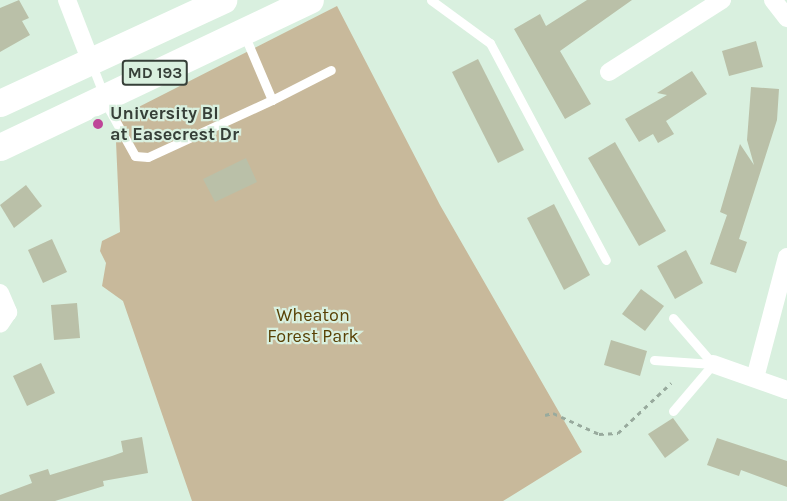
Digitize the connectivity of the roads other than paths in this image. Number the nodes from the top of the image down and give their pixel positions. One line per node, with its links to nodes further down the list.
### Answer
1 (67, 0): 9 (street)
2 (223, 0): 9 (main road, MD 193)
3 (310, 0): 8 (main road, MD 193)
4 (431, 0): 17 (lane)
5 (722, 0): 11 (street)
6 (773, 0): 7 (street)
7 (787, 18)
8 (243, 32): 12 (main road, MD 193); 13 (lane)
9 (91, 62): 12 (lane); 14 (main road, MD 193)
10 (331, 70): 13 (lane)
11 (609, 72)
12 (104, 97): 13 (lane); 15 (main road, MD 193)
13 (272, 100)
14 (0, 103)
15 (0, 147)
16 (787, 257): 23 (street)
17 (606, 260)
18 (0, 293): 20 (street)
19 (673, 318): 22 (lane)
20 (0, 324)
21 (654, 360): 22 (lane)
22 (713, 364): 23 (street); 25 (lane)
23 (755, 378): 24 (street)
24 (787, 390)
25 (673, 411)

